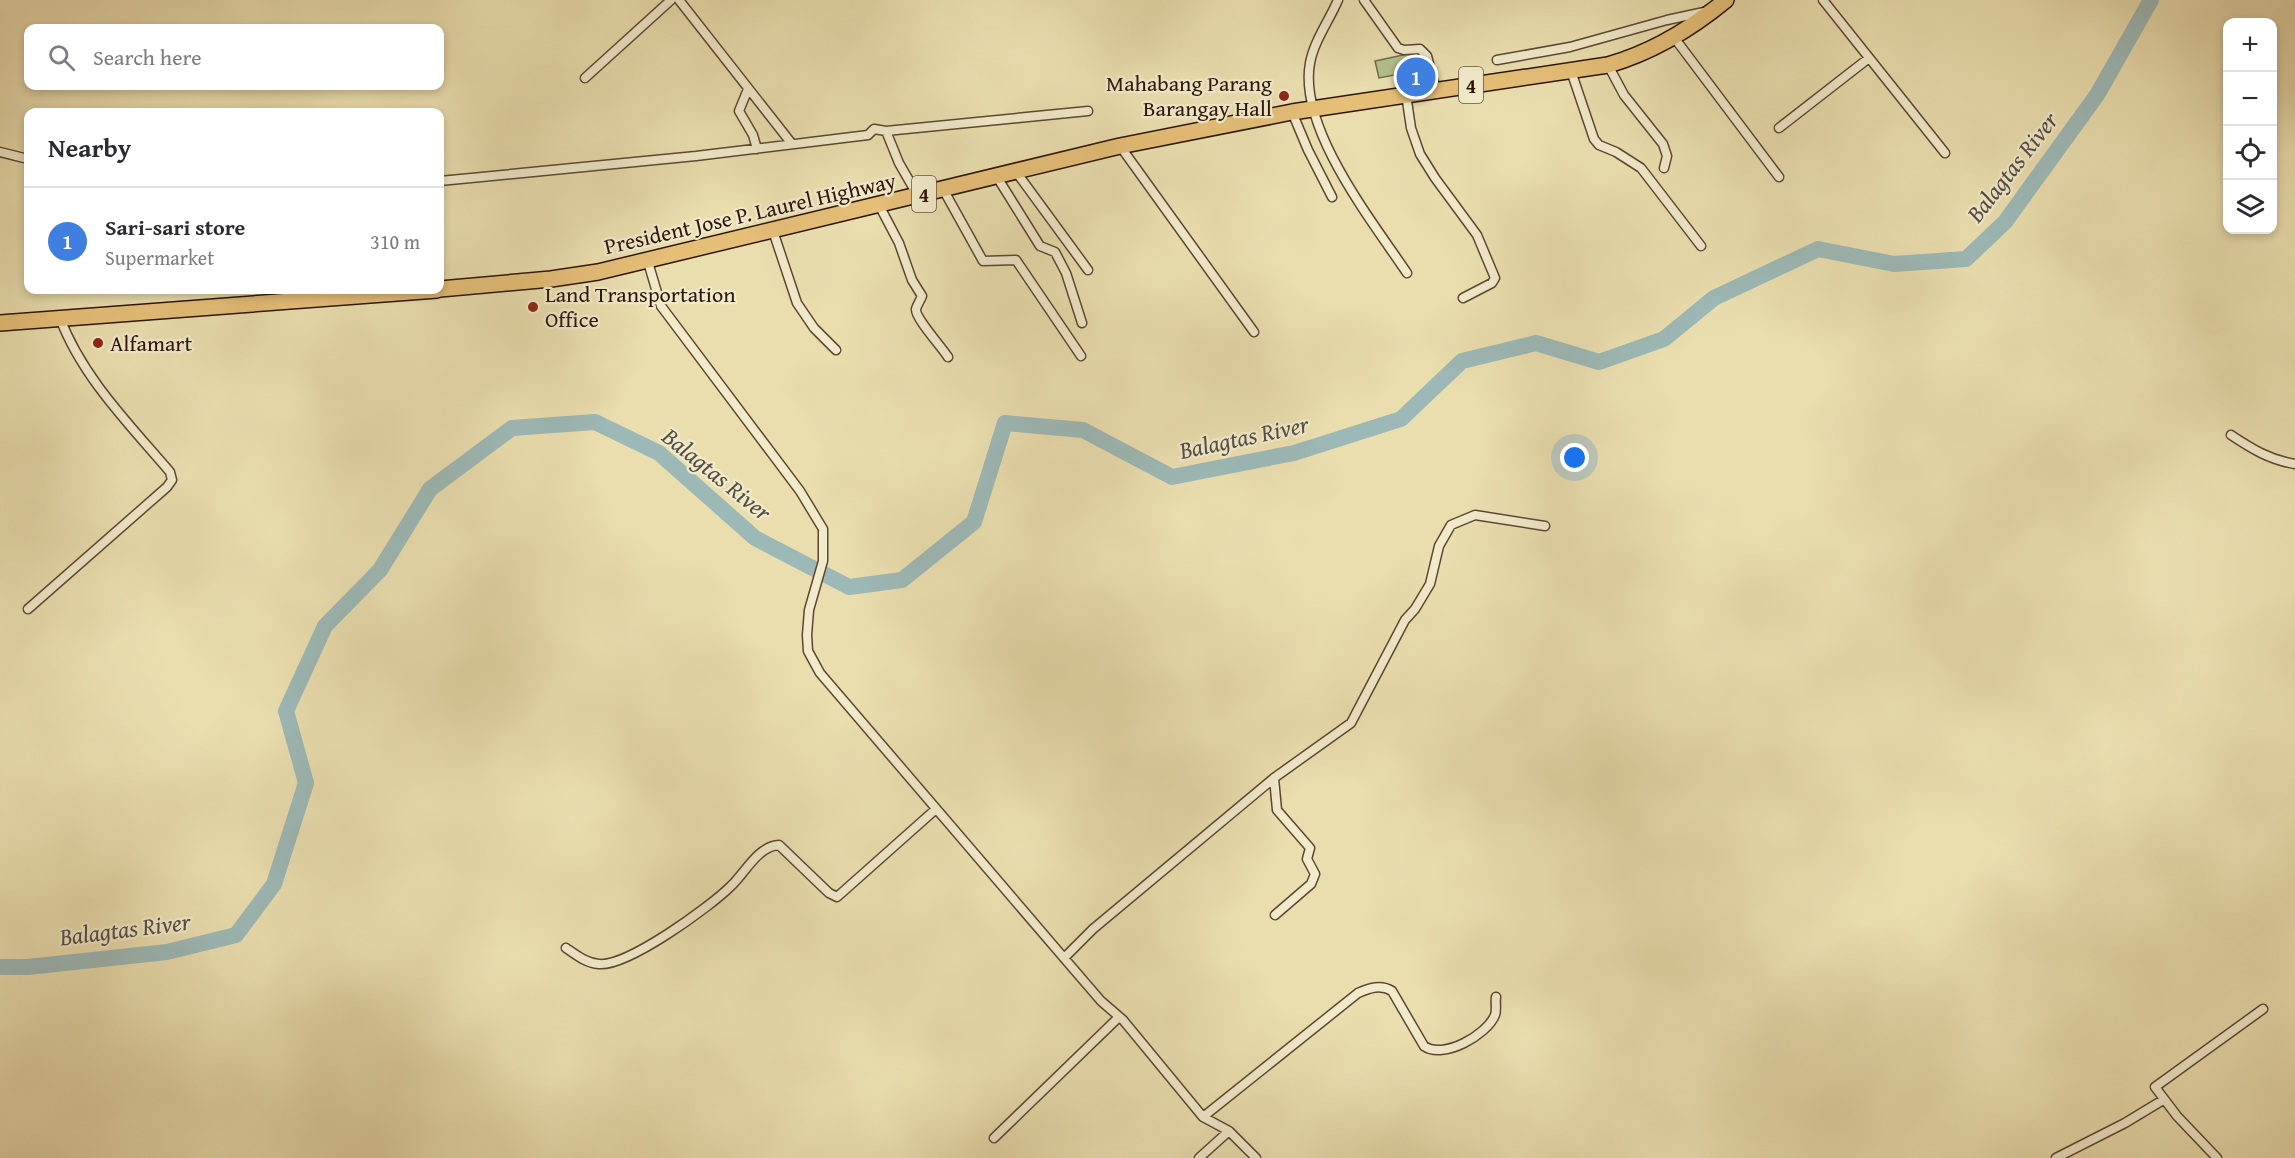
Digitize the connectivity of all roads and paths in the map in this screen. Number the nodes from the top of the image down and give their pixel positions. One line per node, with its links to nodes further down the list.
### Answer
1 (671, 0): 13 (street)
2 (679, 0): 14 (street)
3 (1338, 0): 17 (street)
4 (1364, 0): 15 (street)
5 (1726, 0): 7 (highway, President Jose P. Laurel Highway / 4)
6 (1823, 0): 9 (street)
7 (1712, 11): 8 (highway, President Jose P. Laurel Highway / 4); 10 (street)
8 (1673, 36): 11 (highway, President Jose P. Laurel Highway / 4); 31 (street)
9 (1869, 58): 20 (street); 26 (street)
10 (1497, 60)
11 (1608, 65): 12 (highway, President Jose P. Laurel Highway / 4); 28 (street)
12 (1571, 71): 15 (highway, President Jose P. Laurel Highway / 4); 38 (street)
13 (585, 78)
14 (748, 88): 22 (street); 24 (street)
15 (1436, 90): 16 (highway, President Jose P. Laurel Highway / 4)
16 (1406, 94): 17 (highway, President Jose P. Laurel Highway / 4); 44 (street)
17 (1314, 109): 19 (highway, President Jose P. Laurel Highway / 4); 41 (street)
18 (1088, 111): 21 (street)
19 (1292, 112): 23 (highway, President Jose P. Laurel Highway / 4); 35 (street)
20 (1779, 128)
21 (886, 131): 22 (street); 34 (street)
22 (792, 144): 24 (street)
23 (1120, 146): 29 (highway, President Jose P. Laurel Highway / 4); 48 (street)
24 (757, 149): 32 (street)
25 (0, 152): 27 (street)
26 (1945, 153)
27 (24, 158)
28 (1664, 168)
29 (1017, 173): 30 (highway, President Jose P. Laurel Highway / 4); 40 (street)
30 (997, 177): 33 (highway, President Jose P. Laurel Highway / 4); 47 (street)
31 (1779, 177)
32 (444, 181)
33 (943, 189): 34 (highway, President Jose P. Laurel Highway / 4); 50 (street)
34 (918, 196): 36 (highway, President Jose P. Laurel Highway / 4)
35 (1332, 197)
36 (879, 205): 37 (highway, President Jose P. Laurel Highway / 4); 51 (street)
37 (773, 231): 39 (highway, President Jose P. Laurel Highway / 4); 49 (street)
38 (1701, 246)
39 (648, 262): 42 (highway, President Jose P. Laurel Highway / 4); 57 (street)
40 (1088, 270)
41 (1407, 273)
42 (444, 288)
43 (373, 294): 45 (highway, President Jose P. Laurel Highway / 4)
44 (1463, 298)
45 (60, 318): 46 (highway, President Jose P. Laurel Highway / 4); 55 (street)
46 (0, 322)
47 (1082, 323)
48 (1254, 332)
49 (836, 350)
50 (1081, 356)
51 (948, 357)
52 (2231, 435): 53 (street)
53 (2295, 464)
54 (1545, 526): 56 (street)
55 (28, 609)
56 (1274, 778): 58 (street); 60 (street)
57 (936, 809): 59 (street); 60 (street)
58 (1275, 915)
59 (566, 948)
60 (1064, 958): 63 (street)
61 (1496, 997): 65 (street)
62 (2263, 1009): 64 (street)
63 (1119, 1017): 65 (street); 67 (street)
64 (2163, 1100): 70 (street); 71 (street)
65 (1203, 1118): 66 (street)
66 (1228, 1131): 68 (street); 69 (street)
67 (994, 1137)
68 (1199, 1158)
69 (1256, 1158)
70 (2056, 1158)
71 (2217, 1158)

